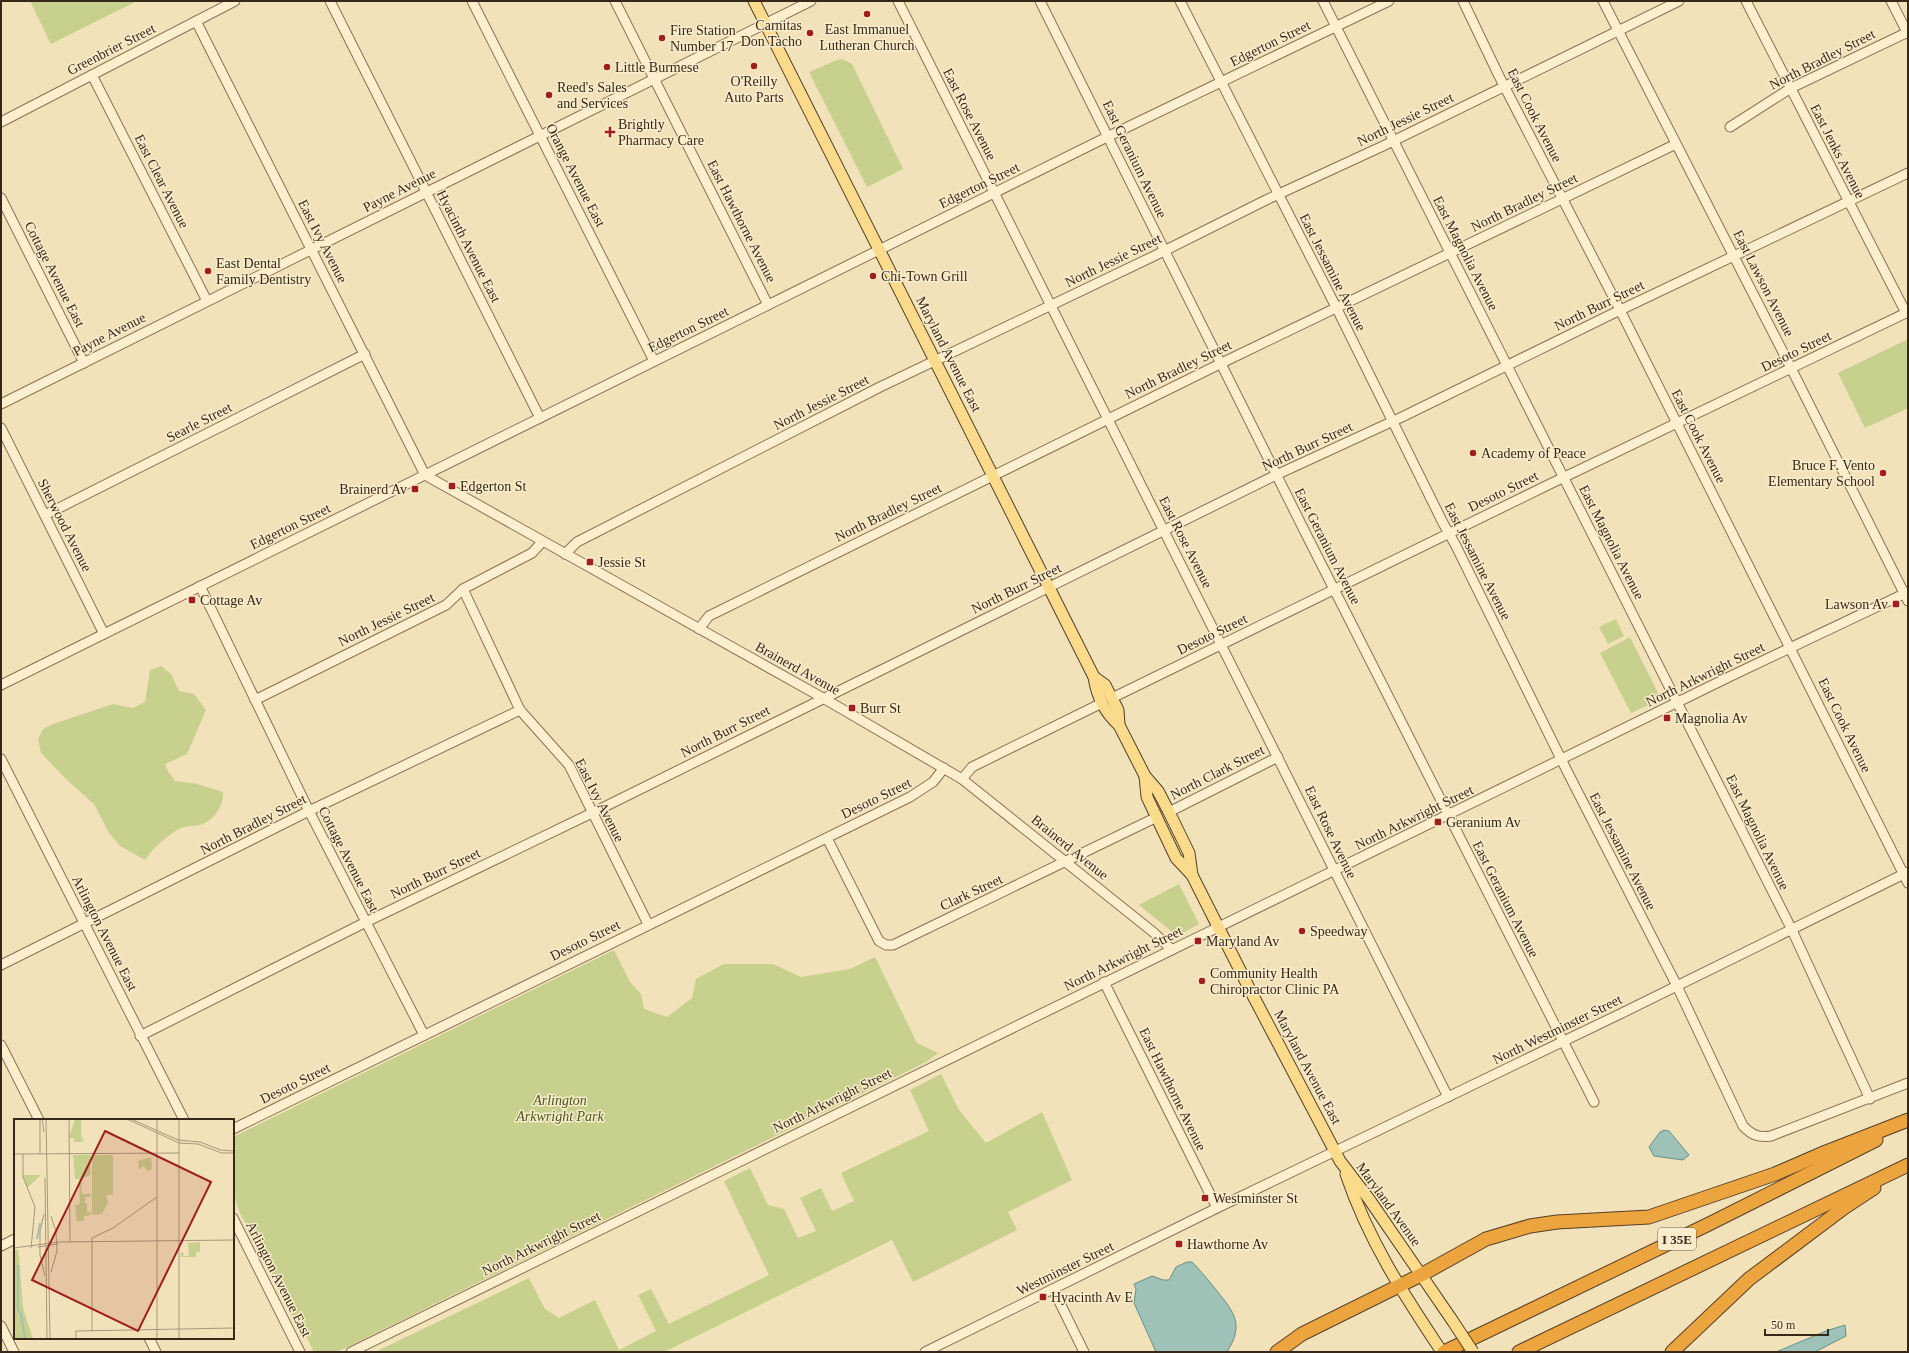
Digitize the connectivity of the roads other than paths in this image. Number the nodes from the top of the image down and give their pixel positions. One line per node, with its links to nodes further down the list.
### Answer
1 (235, 1): 17 (street, Greenbrier Street)
2 (330, 1): 34 (street, Hyacinth Avenue East)
3 (472, 1): 29 (street, Orange Avenue East)
4 (615, 1): 23 (street, East Hawthorne Avenue)
5 (754, 1): 18 (main road, Maryland Avenue East)
6 (811, 1): 18 (street, Payne Avenue)
7 (898, 1): 35 (street, East Rose Avenue)
8 (1040, 1): 30 (street, East Geranium Avenue)
9 (1180, 1): 24 (street, East Jessamine Avenue)
10 (1323, 1): 19 (street, East Magnolia Avenue)
11 (1389, 1): 19 (street, Edgerton Street)
12 (1463, 1): 25 (street, East Cook Avenue)
13 (1603, 1): 20 (street, East Lawson Avenue)
14 (1679, 1): 20 (street, North Jessie Street)
15 (1746, 1): 26 (street, East Jenks Avenue)
16 (1891, 1): 21 (street)
17 (196, 21): 22 (street, Greenbrier Street); 40 (street, East Ivy Avenue)
18 (765, 23): 23 (street, Payne Avenue); 41 (main road, Maryland Avenue East)
19 (1336, 27): 24 (street, Edgerton Street); 31 (street, East Magnolia Avenue)
20 (1619, 30): 25 (street, North Jessie Street); 32 (street, East Lawson Avenue)
21 (1908, 33): 26 (street, North Bradley Street)
22 (92, 75): 27 (street, Greenbrier Street); 45 (street, East Clear Avenue)
23 (654, 78): 29 (street, Payne Avenue); 46 (street, East Hawthorne Avenue)
24 (1221, 82): 30 (street, Edgerton Street); 36 (street, East Jessamine Avenue)
25 (1505, 86): 31 (street, North Jessie Street); 38 (street, East Cook Avenue)
26 (1791, 88): 28 (street, North Bradley Street); 39 (street, East Jenks Avenue)
27 (1, 122)
28 (1730, 127)
29 (540, 135): 34 (street, Payne Avenue); 53 (street, Orange Avenue East)
30 (1109, 136): 35 (street, Edgerton Street); 42 (street, East Geranium Avenue)
31 (1393, 140): 36 (street, North Jessie Street); 43 (street, East Magnolia Avenue)
32 (1676, 144): 38 (street, North Bradley Street); 44 (street, East Lawson Avenue)
33 (1908, 173): 39 (street, North Burr Street)
34 (426, 192): 40 (street, Payne Avenue); 59 (street, Hyacinth Avenue East)
35 (994, 193): 41 (street, Edgerton Street); 47 (street, East Rose Avenue)
36 (1278, 194): 42 (street, North Jessie Street); 48 (street, East Jessamine Avenue)
37 (1, 198): 54 (street, Cottage Avenue East)
38 (1562, 199): 43 (street, North Bradley Street); 49 (street, East Cook Avenue)
39 (1849, 201): 44 (street, North Burr Street); 50 (street, East Jenks Avenue)
40 (312, 249): 45 (street, Payne Avenue); 51 (street, East Ivy Avenue)
41 (880, 249): 46 (street, Edgerton Street); 52 (main road, Maryland Avenue East)
42 (1165, 251): 47 (street, North Jessie Street); 55 (street, East Geranium Avenue)
43 (1450, 253): 48 (street, North Bradley Street); 56 (street, East Magnolia Avenue)
44 (1734, 256): 49 (street, North Burr Street); 57 (street, East Lawson Avenue)
45 (207, 301): 54 (street, Payne Avenue)
46 (768, 305): 53 (street, Edgerton Street)
47 (1051, 306): 52 (street, North Jessie Street); 60 (street, East Rose Avenue)
48 (1337, 308): 55 (street, North Bradley Street); 61 (street, East Jessamine Avenue)
49 (1620, 310): 56 (street, North Burr Street); 62 (street, East Cook Avenue)
50 (1907, 313): 57 (street, Desoto Street)
51 (365, 354): 64 (street, East Ivy Avenue); 68 (street, Searle Street)
52 (936, 360): 66 (main road, Maryland Avenue East); 72 (street, North Jessie Street)
53 (654, 361): 59 (street, Edgerton Street)
54 (84, 363): 58 (street, Payne Avenue)
55 (1221, 364): 60 (street, North Bradley Street); 65 (street, East Geranium Avenue)
56 (1507, 366): 61 (street, North Burr Street); 67 (street, East Magnolia Avenue)
57 (1792, 369): 62 (street, Desoto Street); 77 (street, East Lawson Avenue)
58 (1, 404)
59 (540, 418): 64 (street, Edgerton Street)
60 (1108, 419): 66 (street, North Bradley Street); 69 (street, East Rose Avenue)
61 (1393, 421): 65 (street, North Burr Street); 70 (street, East Jessamine Avenue)
62 (1677, 424): 67 (street, Desoto Street); 81 (street, East Cook Avenue)
63 (1, 428): 68 (street, Sherwood Avenue)
64 (425, 475): 71 (street, Brainerd Avenue); 73 (street, Edgerton Street)
65 (1276, 475): 69 (street, North Burr Street); 76 (street, East Geranium Avenue)
66 (993, 476): 74 (main road, Maryland Avenue East); 78 (street, North Bradley Street)
67 (1563, 478): 70 (street, Desoto Street); 86 (street, East Magnolia Avenue)
68 (45, 516): 79 (street, Sherwood Avenue)
69 (1164, 531): 74 (street, North Burr Street); 80 (street, East Rose Avenue)
70 (1449, 533): 76 (street, Desoto Street); 90 (street, East Jessamine Avenue)
71 (542, 542): 72 (street, Brainerd Avenue); 75 (street, North Jessie Street)
72 (565, 554): 78 (street, Brainerd Avenue)
73 (200, 586): 79 (street, Edgerton Street); 84 (street, Cottage Avenue East)
74 (1049, 588): 83 (street, North Burr Street); 85 (main road, Maryland Avenue East)
75 (463, 589): 84 (street, North Jessie Street); 87 (street, East Ivy Avenue)
76 (1335, 590): 80 (street, Desoto Street); 97 (street, East Geranium Avenue)
77 (1907, 596): 81 (street, North Arkwright Street)
78 (699, 629): 83 (street, Brainerd Avenue)
79 (104, 634): 82 (street, Edgerton Street)
80 (1222, 644): 85 (street, Desoto Street); 88 (street, East Rose Avenue)
81 (1790, 648): 86 (street, North Arkwright Street); 102 (street, East Cook Avenue)
82 (1, 684)
83 (823, 698): 91 (street, Brainerd Avenue); 96 (street, North Burr Street)
84 (255, 700): 94 (street, Cottage Avenue East)
85 (1107, 700): 92 (main road, Maryland Avenue East); 93 (street, Desoto Street)
86 (1677, 703): 90 (street, North Arkwright Street); 109 (street, East Magnolia Avenue)
87 (520, 710): 94 (street, North Bradley Street); 96 (street, East Ivy Avenue)
88 (1278, 757): 95 (street, North Clark Street); 101 (street, East Rose Avenue)
89 (1, 759): 106 (street, Arlington Avenue East)
90 (1562, 760): 97 (street, North Arkwright Street); 113 (street, East Jessamine Avenue)
91 (944, 768): 93 (street, Brainerd Avenue); 99 (street, Desoto Street)
92 (1144, 776): 95 (main road, Maryland Avenue East); 98 (main road, Maryland Avenue East)
93 (962, 779): 100 (street, Brainerd Avenue)
94 (309, 811): 105 (street, Cottage Avenue East); 106 (street, North Bradley Street)
95 (1168, 812): 103 (main road, Maryland Avenue East)
96 (592, 813): 105 (street, North Burr Street); 107 (street, East Ivy Avenue)
97 (1448, 815): 101 (street, North Arkwright Street); 116 (street, East Geranium Avenue)
98 (1157, 818): 100 (street); 103 (main road, Maryland Avenue East)
99 (827, 838): 100 (street, Clark Street); 107 (street, Desoto Street)
100 (1067, 862): 110 (street, Brainerd Avenue)
101 (1334, 872): 108 (street, North Arkwright Street); 119 (street, East Rose Avenue)
102 (1906, 873): 104 (street, East Cook Avenue); 109 (street, North Westminster Street)
103 (1192, 875): 108 (main road, Maryland Avenue East)
104 (1908, 883)
105 (366, 922): 114 (street, Cottage Avenue East); 115 (street, North Burr Street)
106 (84, 924): 111 (street, North Bradley Street); 115 (street, Arlington Avenue East)
107 (648, 924): 114 (street, Desoto Street)
108 (1218, 928): 110 (street, North Arkwright Street); 127 (main road, Maryland Avenue East)
109 (1791, 928): 113 (street, North Westminster Street); 120 (street, East Magnolia Avenue)
110 (1172, 950): 112 (street, North Arkwright Street)
111 (1, 965)
112 (1104, 982): 130 (street, East Hawthorne Avenue); 142 (street, North Arkwright Street)
113 (1677, 986): 116 (street, North Westminster Street); 120 (street, East Jessamine Avenue)
114 (424, 1035): 126 (street, Desoto Street)
115 (140, 1036): 123 (street, Arlington Avenue East)
116 (1563, 1041): 119 (street, North Westminster Street); 121 (street, East Geranium Avenue)
117 (1, 1044): 122 (street)
118 (1908, 1083): 120 (street)
119 (1448, 1097): 127 (street, North Westminster Street)
120 (1870, 1099)
121 (1594, 1102)
122 (38, 1119)
123 (183, 1119)
124 (1908, 1120): 134 (highway)
125 (1908, 1125): 146 (highway, I 35E)
126 (234, 1129)
127 (1335, 1151): 129 (main road, Maryland Avenue East); 130 (street, North Westminster Street)
128 (1908, 1165): 148 (highway, I 35E); 149 (highway)
129 (1343, 1166): 134 (main road, Maryland Avenue); 135 (main road, Maryland Avenue)
130 (1217, 1208): 136 (street, Westminster Street)
131 (234, 1220): 141 (street, Arlington Avenue East)
132 (14, 1240): 133 (street)
133 (1, 1246)
134 (1421, 1275): 135 (highway); 147 (main road, Maryland Avenue, bridge)
135 (1399, 1286): 145 (highway); 146 (main road, Maryland Avenue)
136 (1053, 1289): 143 (street, Westminster Street); 144 (street)
137 (1, 1326): 139 (street)
138 (150, 1339): 140 (street)
139 (14, 1352)
140 (156, 1352)
141 (300, 1352)
142 (352, 1352)
143 (925, 1352)
144 (1084, 1352)
145 (1277, 1352)
146 (1443, 1352)
147 (1473, 1352)
148 (1519, 1352)
149 (1672, 1352)

